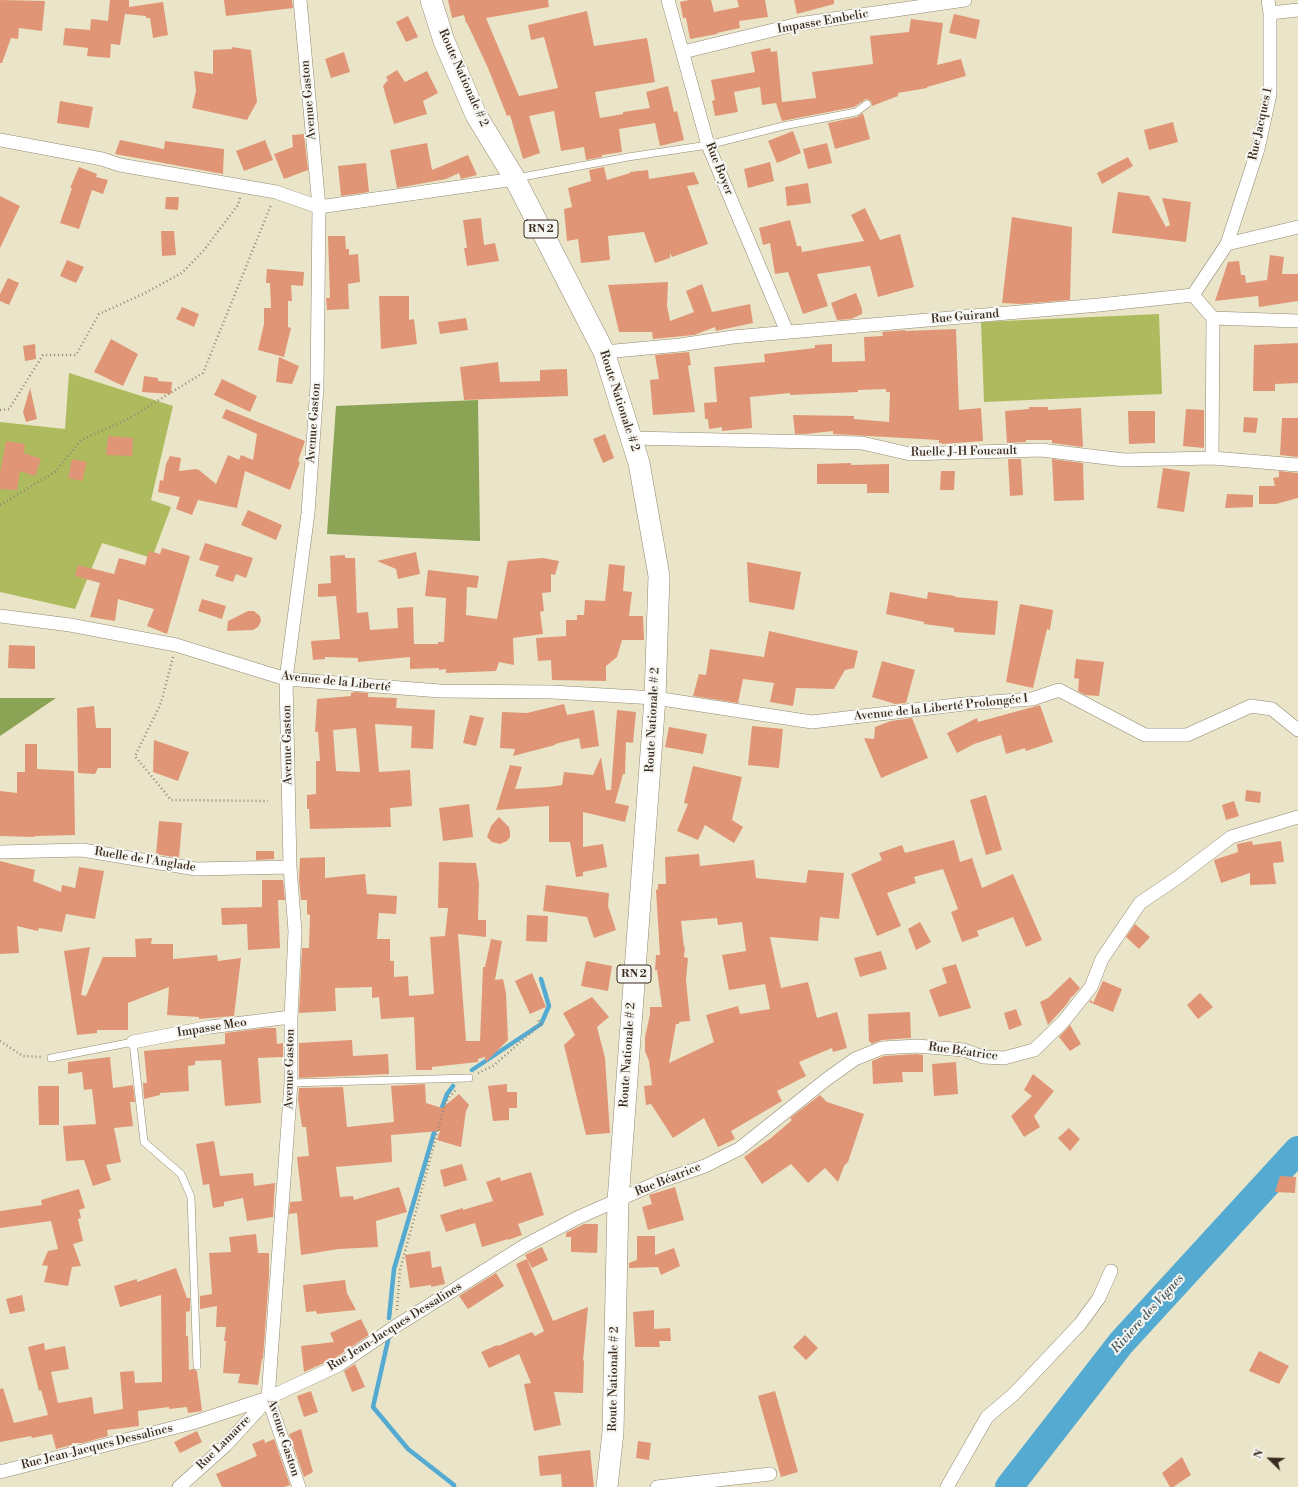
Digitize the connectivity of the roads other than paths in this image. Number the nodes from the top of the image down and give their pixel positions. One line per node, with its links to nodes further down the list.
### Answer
1 (300, 0): 12 (street, Avenue Gaston)
2 (431, 0): 11 (main road, Route Nationale # 2 / RN 2)
3 (668, 0): 7 (street, Rue Boyer)
4 (965, 0): 7 (street, Impasse Embelic)
5 (1269, 6): 6 (street); 14 (street, Rue Jacques 1)
6 (1298, 10)
7 (683, 52): 10 (street, Rue Boyer)
8 (866, 104): 10 (lane)
9 (0, 140): 12 (street)
10 (708, 145): 11 (lane); 18 (street, Rue Boyer)
11 (515, 179): 12 (street); 19 (main road, Route Nationale # 2 / RN 2)
12 (319, 207): 24 (street, Avenue Gaston)
13 (1298, 227): 14 (street)
14 (1227, 244): 15 (street)
15 (1193, 295): 16 (street); 18 (street, Rue Guirand)
16 (1213, 318): 17 (street); 21 (street)
17 (1298, 321)
18 (787, 332): 19 (street, Rue Guirand)
19 (604, 352): 20 (main road, Route Nationale # 2 / RN 2)
20 (631, 438): 21 (street, Ruelle J-H Foucault); 25 (main road, Route Nationale # 2 / RN 2)
21 (1212, 458): 22 (street, Ruelle J-H Foucault)
22 (1298, 465)
23 (0, 616): 24 (street, Avenue de la Liberté)
24 (286, 679): 25 (street, Avenue de la Liberté); 29 (street, Avenue Gaston)
25 (655, 698): 26 (street, Avenue de la Liberté Prolongée I); 35 (main road, Route Nationale # 2 / RN 2)
26 (1298, 730)
27 (1298, 817): 35 (street, Rue Béatrice)
28 (0, 852): 29 (street, Ruelle de l'Anglade)
29 (290, 866): 30 (street, Avenue Gaston)
30 (291, 1017): 31 (street, Impasse Meo); 34 (street, Avenue Gaston)
31 (133, 1042): 32 (lane); 37 (lane)
32 (51, 1058)
33 (469, 1078): 34 (lane)
34 (291, 1083): 38 (street, Avenue Gaston)
35 (618, 1201): 38 (street, Rue Jean-Jacques Dessalines); 43 (main road, Route Nationale # 2 / RN 2)
36 (1111, 1272): 45 (street)
37 (197, 1366)
38 (268, 1398): 39 (street, Rue Jean-Jacques Dessalines); 41 (street, Rue Lamarre); 42 (street, Avenue Gaston)
39 (0, 1472)
40 (770, 1474): 44 (street)
41 (179, 1487)
42 (299, 1487)
43 (607, 1487)
44 (657, 1487)
45 (947, 1487)

